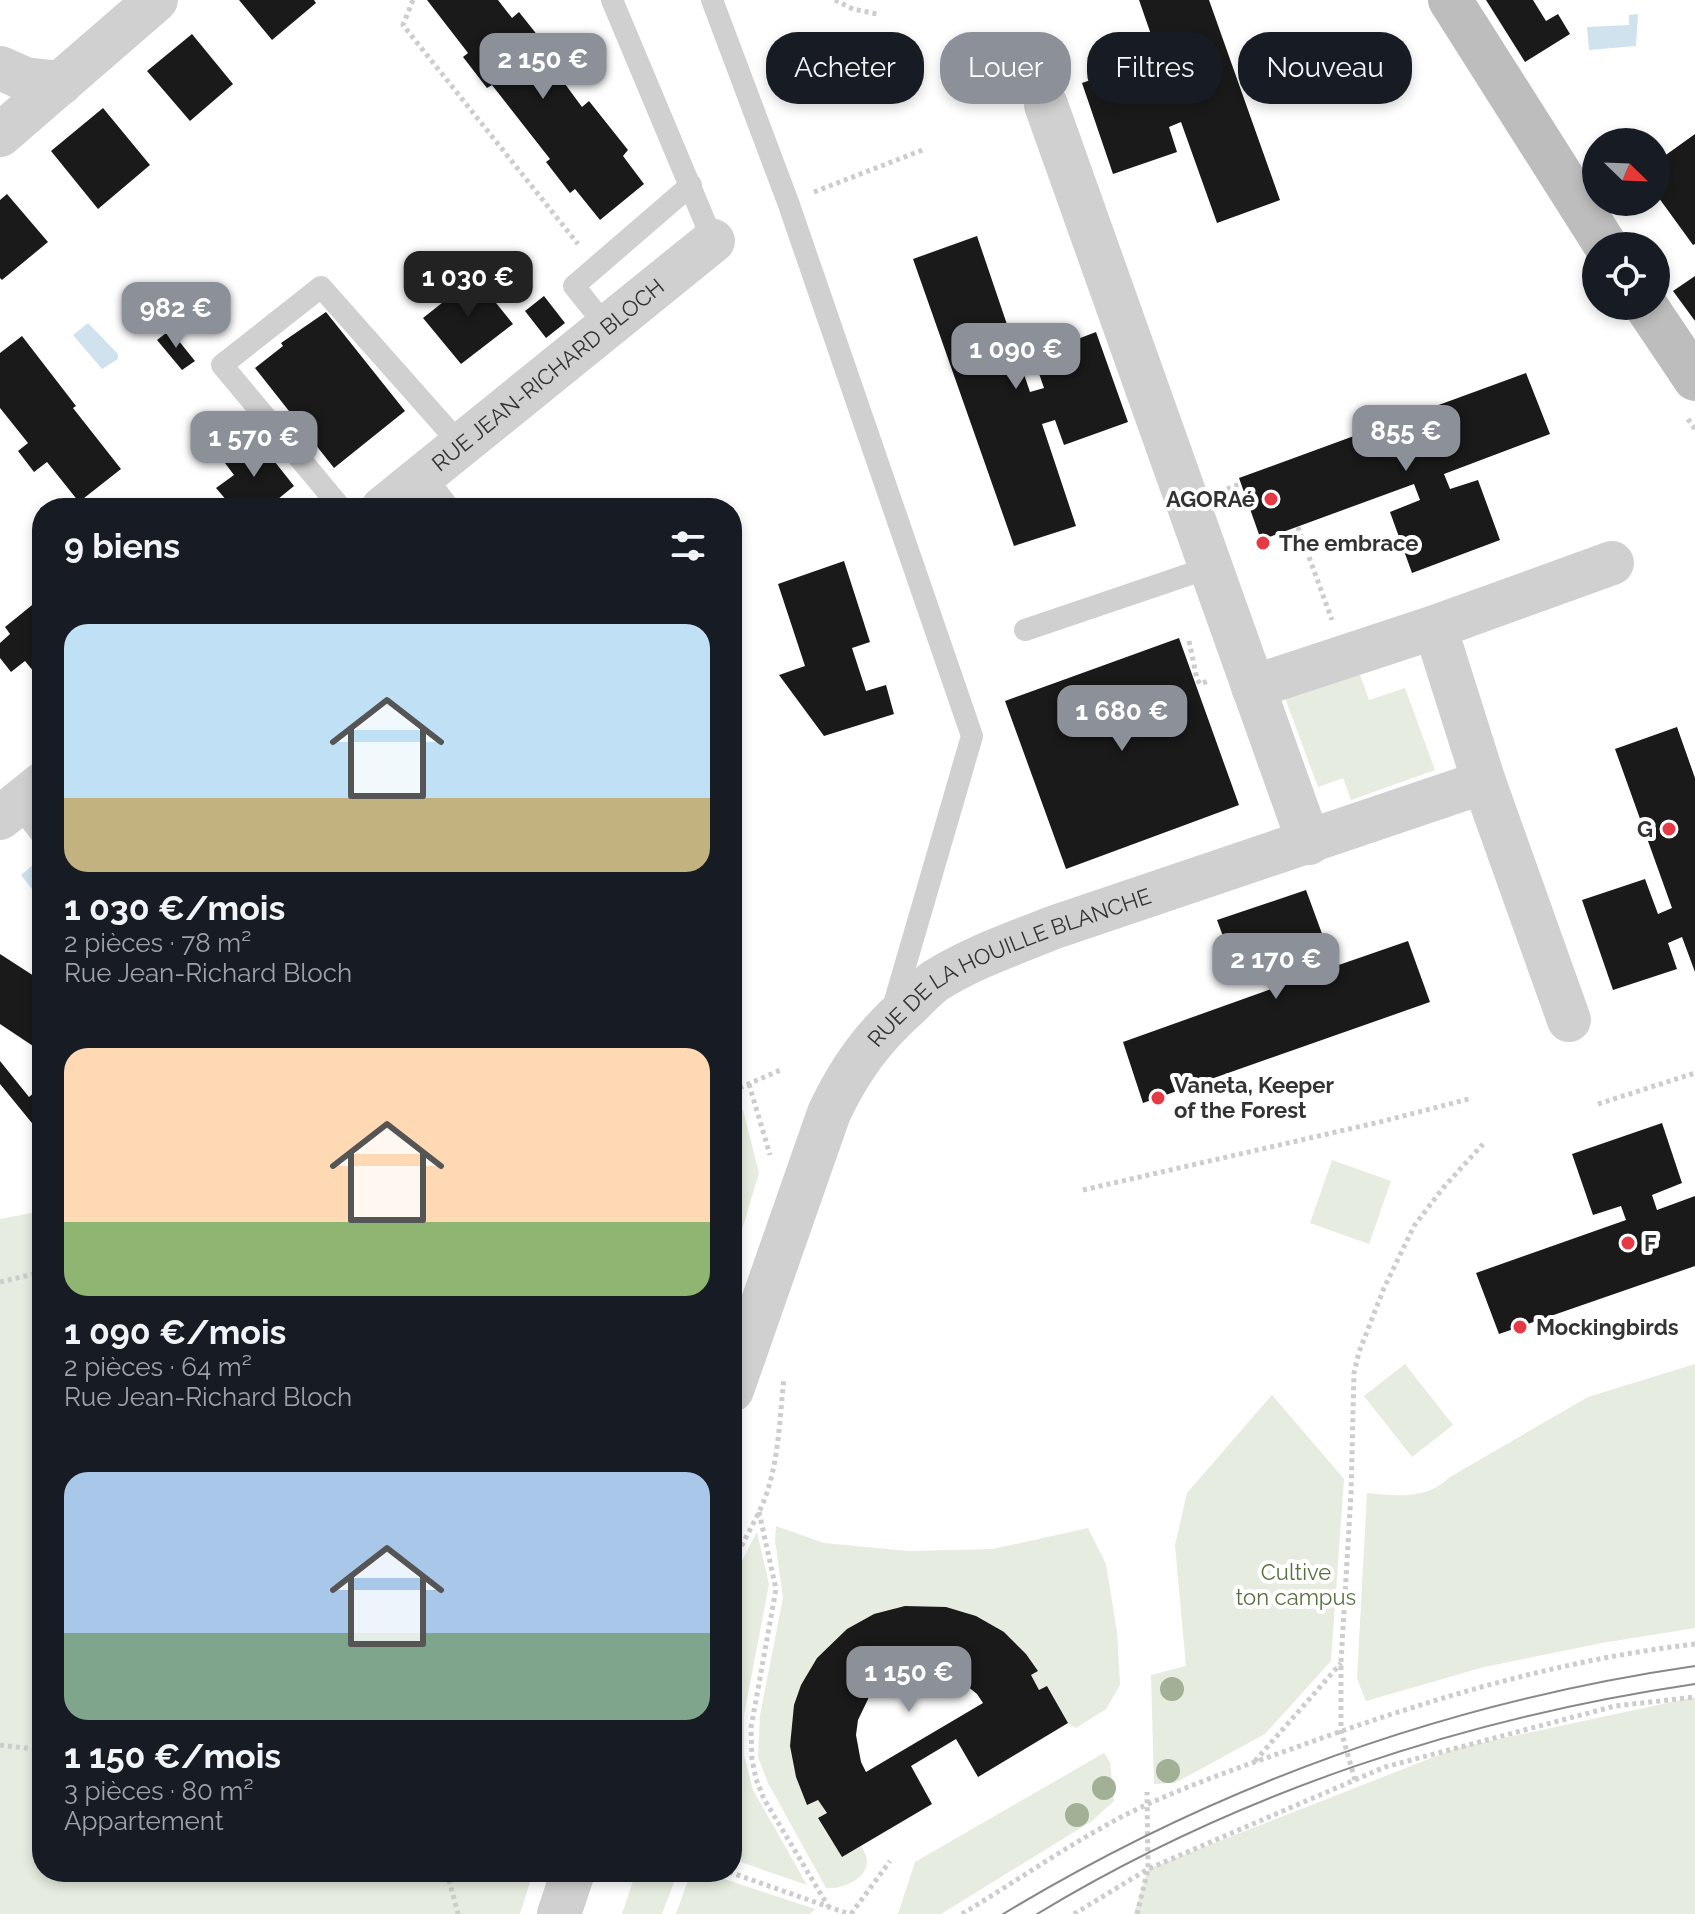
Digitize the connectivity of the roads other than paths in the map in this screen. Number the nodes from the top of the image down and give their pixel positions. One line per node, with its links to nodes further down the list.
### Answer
1 (156, 0): 6 (street)
2 (612, 0): 9 (lane)
3 (712, 0): 27 (lane)
4 (1450, 0): 10 (street)
5 (0, 68): 6 (street)
6 (61, 83): 8 (street)
7 (1046, 105): 20 (street)
8 (0, 135)
9 (691, 185): 11 (lane); 13 (lane)
10 (1597, 232)
11 (713, 241): 13 (street, RUE JEAN-RICHARD BLOCH)
12 (1655, 320): 14 (street)
13 (606, 326): 15 (street, RUE JEAN-RICHARD BLOCH)
14 (1695, 379)
15 (461, 445): 16 (street, RUE JEAN-RICHARD BLOCH); 17 (lane)
16 (436, 491): 18 (street, RUE JEAN-RICHARD BLOCH)
17 (333, 498)
18 (414, 498)
19 (1612, 563): 21 (street)
20 (1211, 567): 22 (lane); 23 (street)
21 (1435, 627): 23 (street); 24 (street)
22 (1025, 630)
23 (1253, 687): 25 (street)
24 (1488, 793): 25 (street, RUE DE LA HOUILLE BLANCHE); 26 (street)
25 (1309, 843): 27 (street, RUE DE LA HOUILLE BLANCHE)
26 (1569, 1020)
27 (888, 1023): 28 (street, RUE DE LA HOUILLE BLANCHE)
28 (742, 1361)
29 (570, 1882): 30 (street)
30 (559, 1914)

